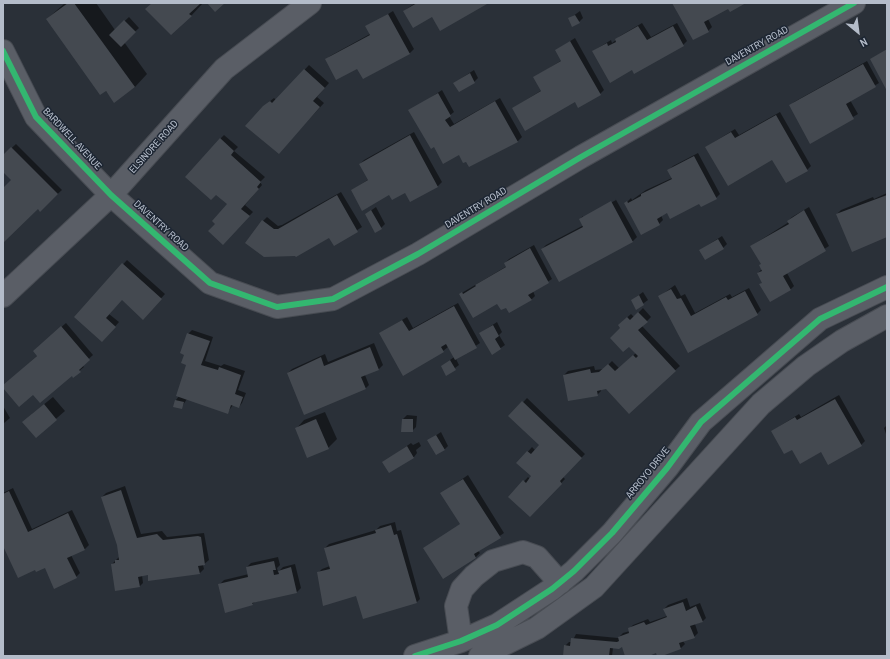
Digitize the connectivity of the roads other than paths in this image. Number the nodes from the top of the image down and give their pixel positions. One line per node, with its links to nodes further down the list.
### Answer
1 (310, 3): 4 (street, ELSINORE ROAD)
2 (854, 3): 4 (street, DAVENTRY ROAD)
3 (3, 51): 4 (street, BARDWELL AVENUE)
4 (111, 195): 6 (street, ELSINORE ROAD)
5 (887, 287): 8 (street, ARROYO DRIVE)
6 (3, 296)
7 (887, 316): 11 (street)
8 (560, 583): 9 (street, ARROYO DRIVE); 9 (street)
9 (462, 641): 10 (street, ARROYO DRIVE)
10 (415, 656)
11 (480, 656)

